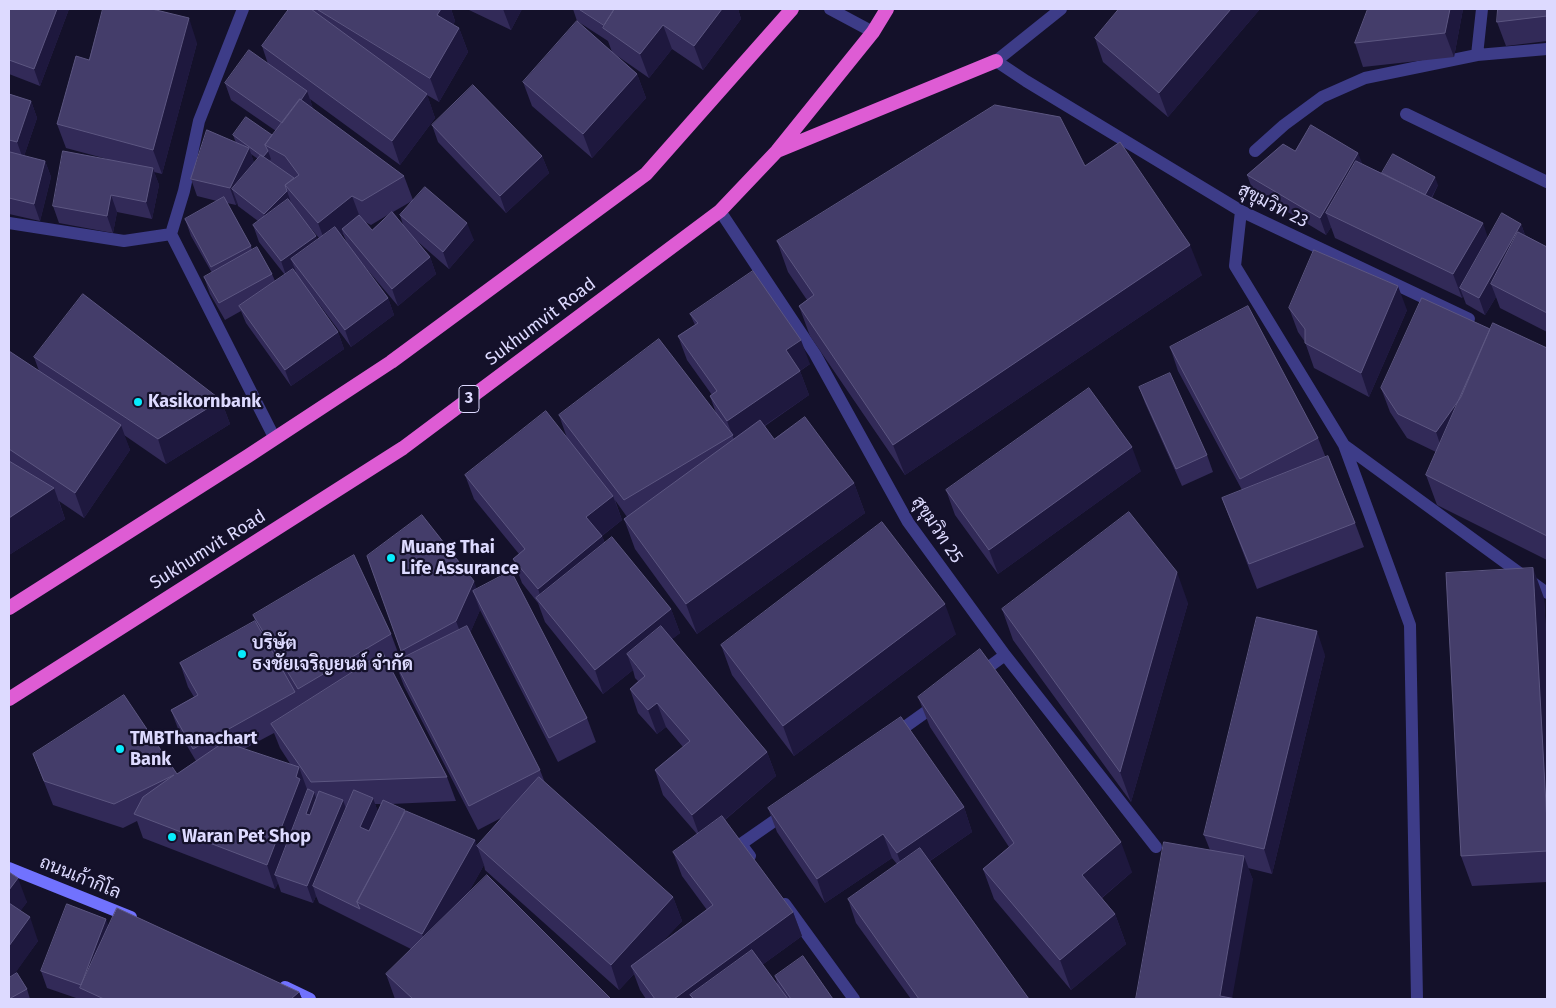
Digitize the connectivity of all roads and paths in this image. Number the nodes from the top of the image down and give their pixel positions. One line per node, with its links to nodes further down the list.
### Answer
1 (244, 9): 18 (street)
2 (792, 9): 20 (highway)
3 (830, 9): 7 (street)
4 (887, 9): 7 (highway, Sukhumvit Road / 3)
5 (1061, 9): 10 (street)
6 (1482, 9): 9 (street)
7 (873, 32): 12 (highway, Sukhumvit Road / 3)
8 (1547, 49): 9 (street)
9 (1476, 55): 13 (street)
10 (996, 61): 12 (highway); 16 (street, สุขุมวิท 23)
11 (1406, 114): 14 (street)
12 (776, 151): 15 (highway, Sukhumvit Road / 3)
13 (1255, 151)
14 (1547, 182)
15 (720, 211): 24 (street, สุขุมวิท 25); 27 (highway, Sukhumvit Road / 3)
16 (1241, 211): 19 (street, สุขุมวิท 23); 21 (street)
17 (9, 223): 18 (street)
18 (171, 234): 20 (street)
19 (1484, 327)
20 (275, 439): 23 (highway)
21 (1344, 445): 22 (street); 38 (street)
22 (1547, 593)
23 (9, 608)
24 (1004, 656): 25 (street); 30 (street, สุขุมวิท 25)
25 (965, 684)
26 (949, 696): 28 (street)
27 (9, 698)
28 (885, 741)
29 (797, 804): 32 (street)
30 (1156, 847)
31 (9, 868): 34 (main road, ถนนเก้ากิโล)
32 (758, 868)
33 (775, 891): 37 (street)
34 (140, 922)
35 (275, 983): 36 (main road)
36 (310, 999)
37 (854, 999)
38 (1417, 999)

